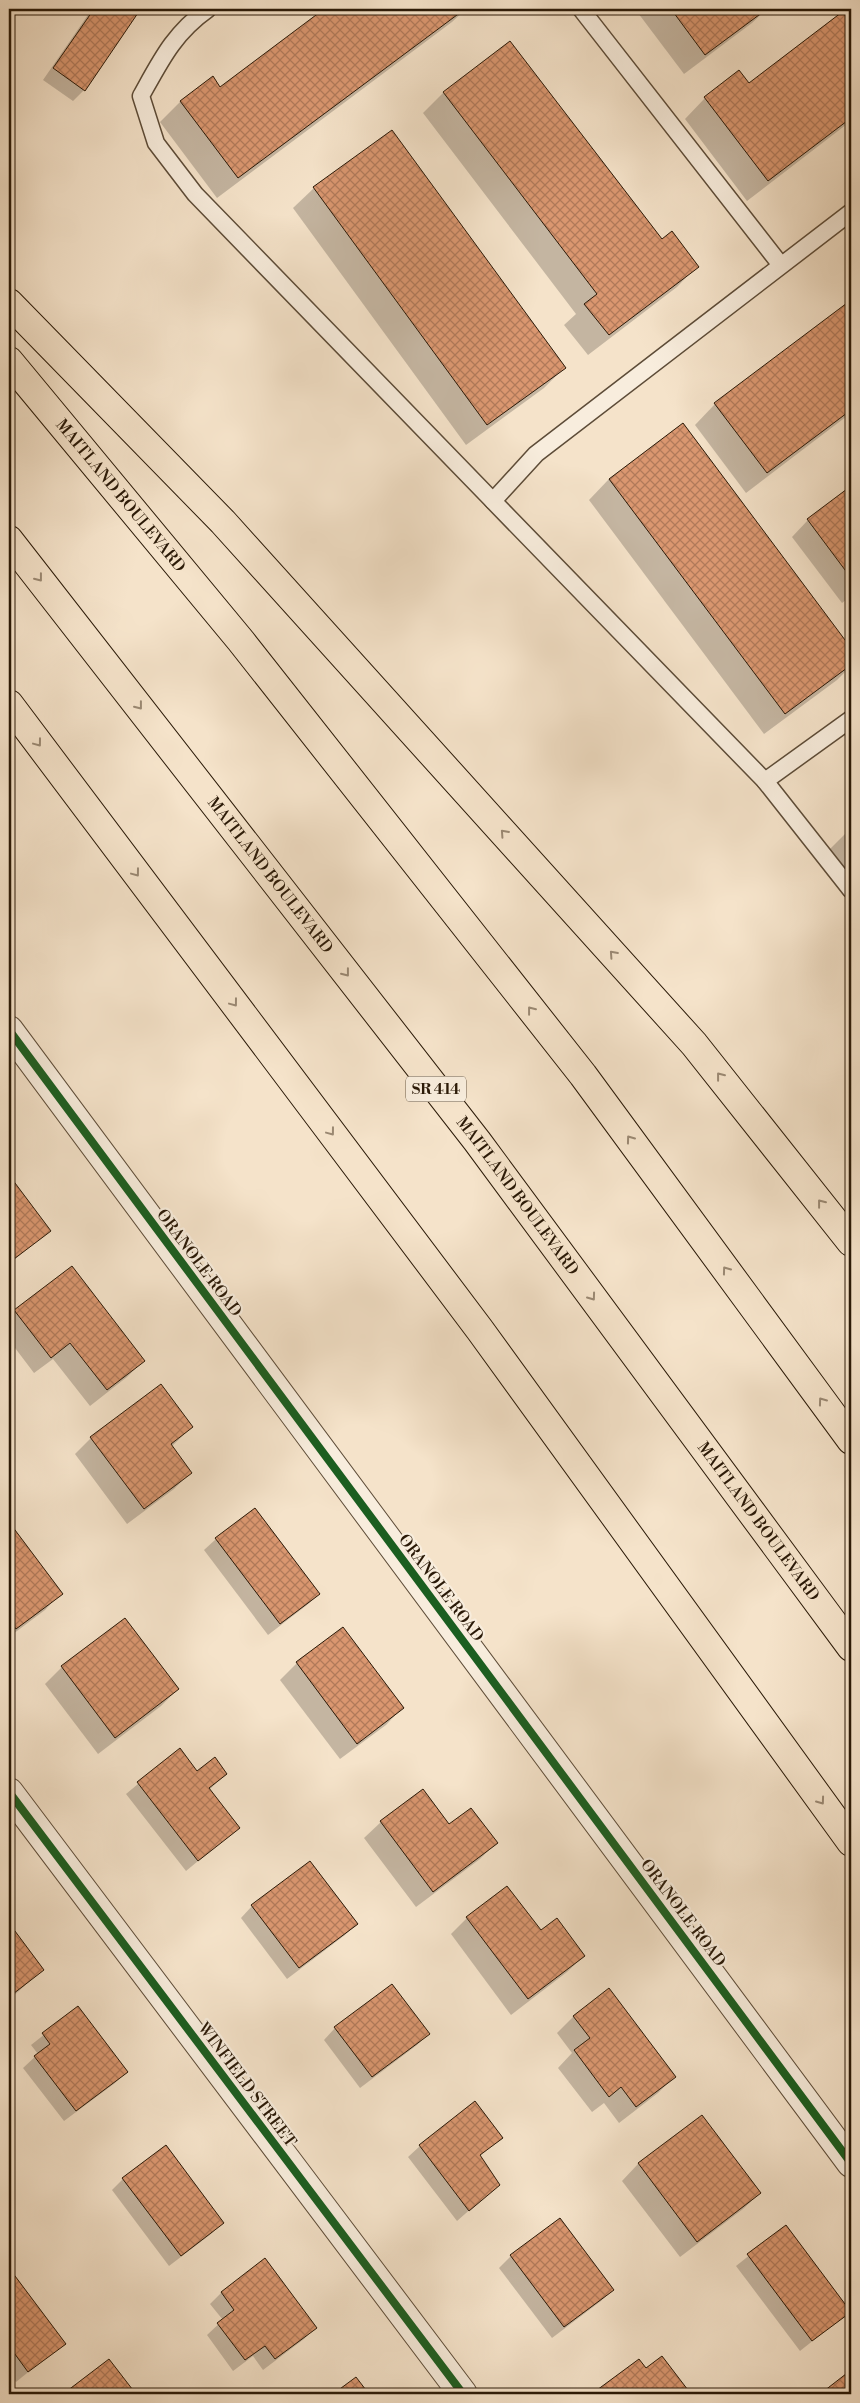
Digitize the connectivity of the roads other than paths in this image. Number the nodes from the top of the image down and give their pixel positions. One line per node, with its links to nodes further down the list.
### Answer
1 (208, 9): 7 (lane)
2 (581, 9): 4 (lane)
3 (851, 212): 4 (lane)
4 (780, 264): 7 (lane)
5 (9, 303): 14 (highway, one-way to 5)
6 (9, 361): 15 (highway, MAITLAND BOULEVARD, one-way to 6)
7 (494, 501): 11 (lane)
8 (9, 540): 16 (highway, MAITLAND BOULEVARD / SR 414, one-way to 16)
9 (9, 704): 18 (highway, one-way to 18)
10 (851, 719): 11 (lane)
11 (765, 781): 12 (lane)
12 (851, 890)
13 (9, 1030): 19 (street, ORANOLE ROAD)
14 (851, 1242)
15 (851, 1440)
16 (851, 1647)
17 (9, 1792): 20 (street, WINFIELD STREET)
18 (851, 1842)
19 (851, 2163)
20 (463, 2394)

